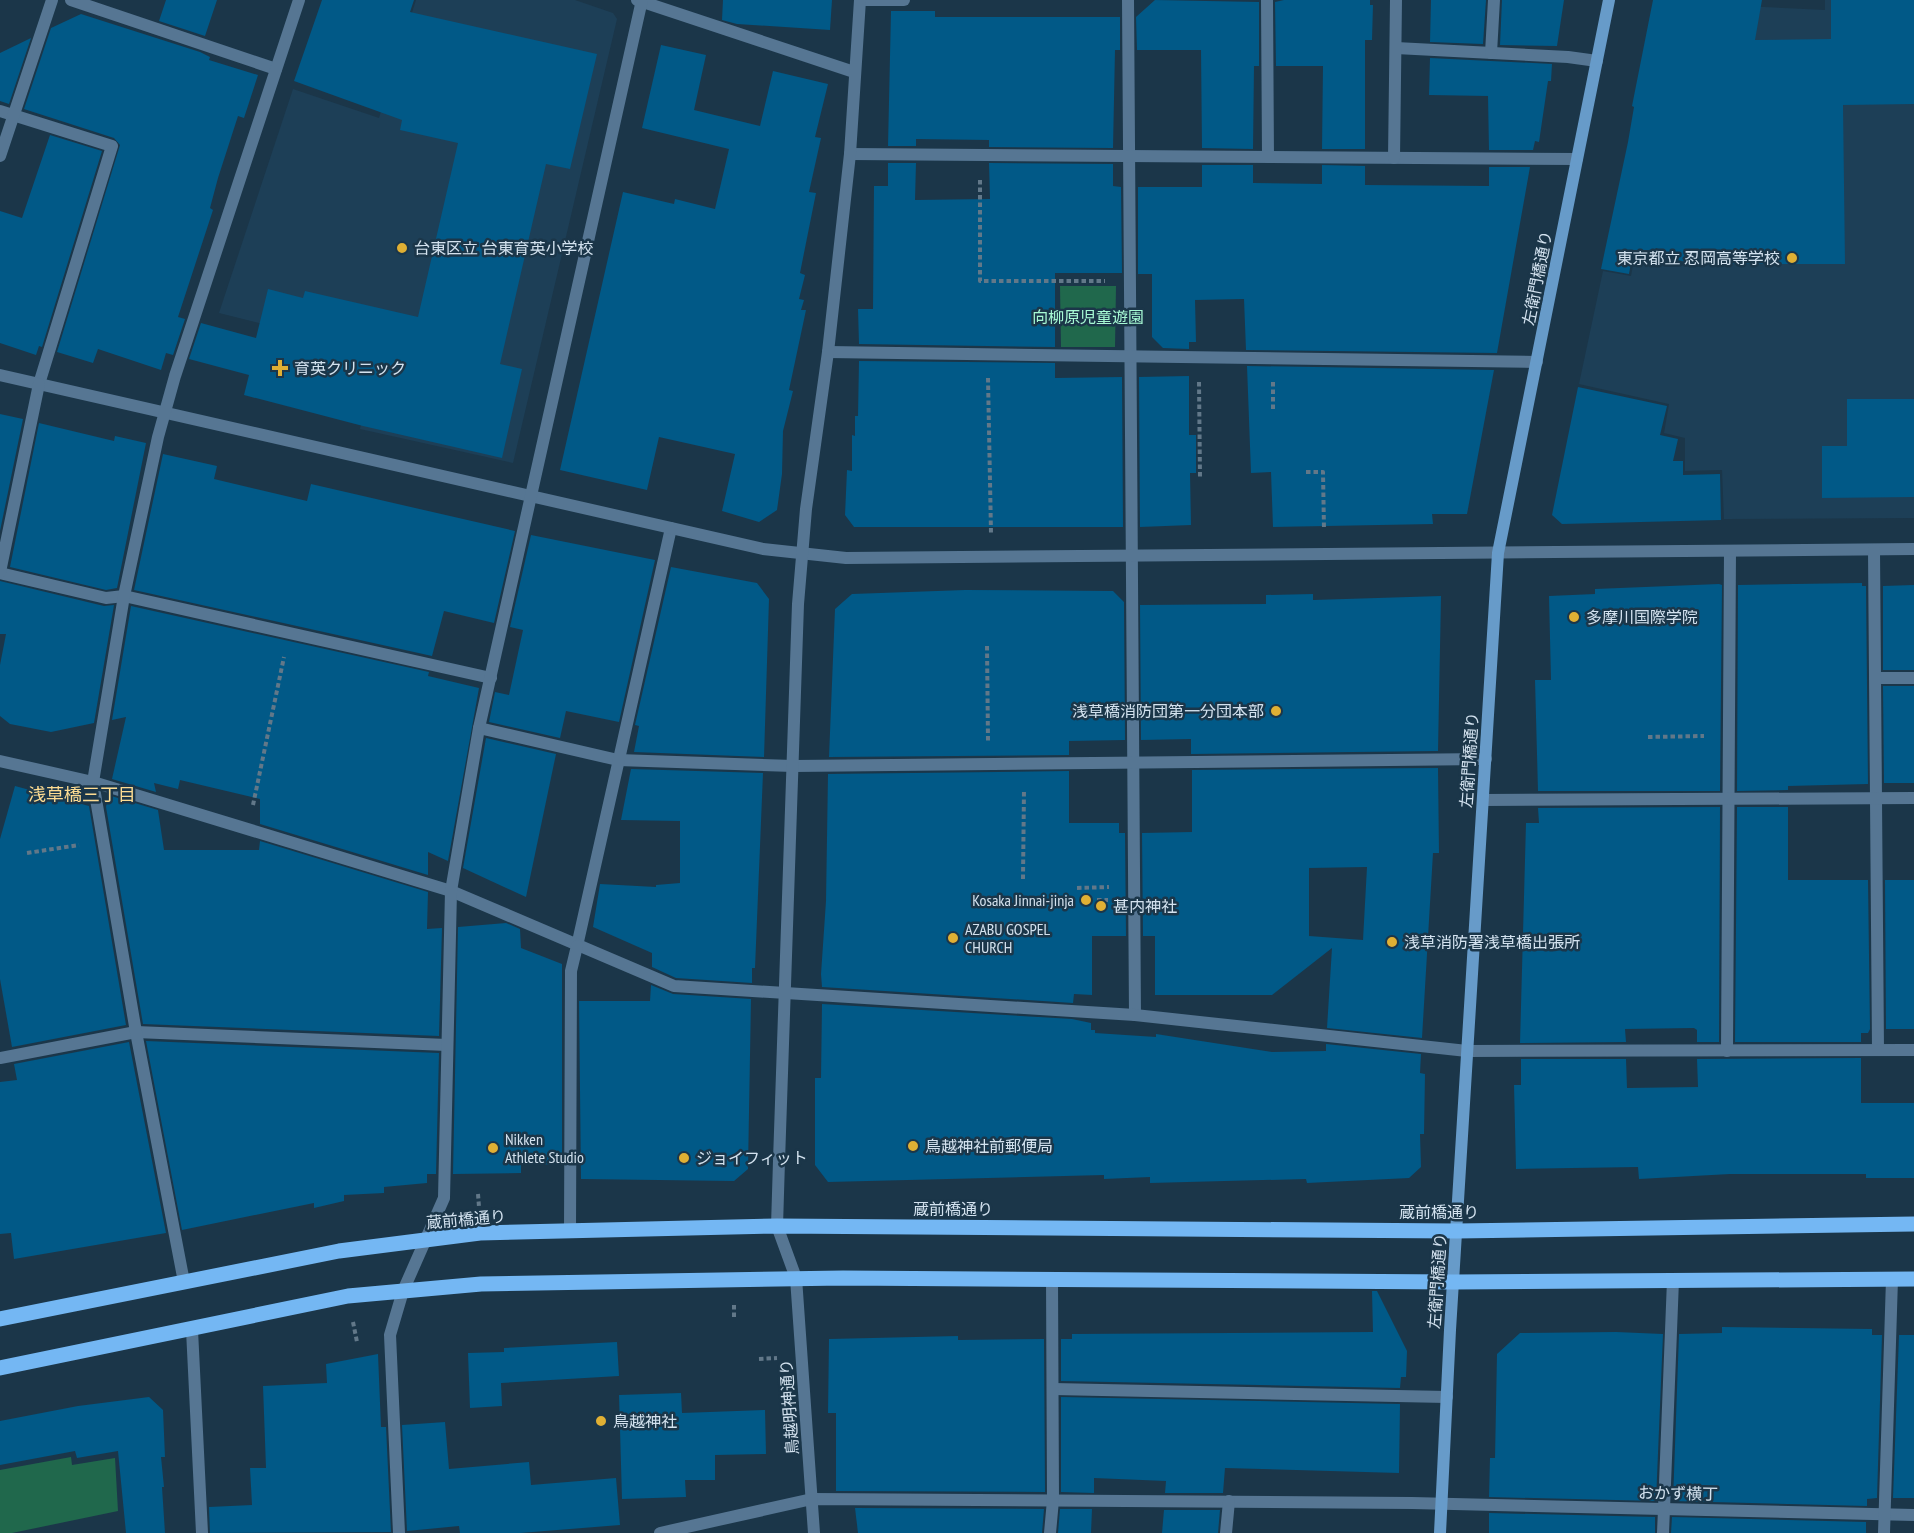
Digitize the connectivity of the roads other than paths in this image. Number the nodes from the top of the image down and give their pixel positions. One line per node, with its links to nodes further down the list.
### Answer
1 (52, 0): 18 (street)
2 (71, 0): 15 (street)
3 (299, 0): 15 (street)
4 (860, 0): 5 (street); 16 (street)
5 (904, 0)
6 (1128, 0): 21 (street)
7 (1267, 0): 22 (street)
8 (1396, 0): 12 (street)
9 (1494, 0): 13 (street)
10 (1609, 0): 14 (street, 左衛門橋通り)
11 (641, 1): 16 (street); 31 (street)
12 (1395, 48): 13 (street); 23 (street)
13 (1491, 53): 14 (street)
14 (1597, 60): 24 (street, 左衛門橋通り)
15 (276, 69): 30 (street)
16 (854, 72): 19 (street)
17 (0, 111): 18 (street)
18 (14, 116): 20 (street); 29 (street)
19 (850, 154): 21 (street); 25 (street)
20 (0, 156)
21 (1130, 156): 22 (street); 26 (street)
22 (1268, 157): 23 (street)
23 (1394, 158): 24 (street)
24 (1577, 159): 27 (street, 左衛門橋通り)
25 (828, 352): 26 (street); 37 (street)
26 (1131, 355): 27 (street); 38 (street)
27 (1537, 362): 36 (street, 左衛門橋通り)
28 (0, 375): 29 (street)
29 (39, 384): 30 (street); 39 (street)
30 (164, 413): 31 (street); 40 (street)
31 (530, 496): 32 (street); 41 (street)
32 (671, 528): 37 (street); 46 (street)
33 (1914, 549): 34 (street)
34 (1874, 550): 35 (street); 42 (street)
35 (1730, 551): 36 (street); 53 (street)
36 (1498, 553): 38 (street); 45 (street, 左衛門橋通り)
37 (802, 554): 38 (street); 49 (street)
38 (1130, 556): 48 (street)
39 (0, 572): 40 (street)
40 (124, 596): 41 (street); 50 (street)
41 (491, 678): 44 (street)
42 (1875, 678): 43 (street); 51 (street)
43 (1914, 678)
44 (479, 728): 46 (street); 55 (street)
45 (1486, 759): 48 (street); 54 (street, 左衛門橋通り)
46 (618, 760): 49 (street); 56 (street)
47 (0, 761): 50 (street)
48 (1132, 762): 49 (street); 58 (street)
49 (793, 766): 57 (street)
50 (93, 782): 55 (street); 59 (street)
51 (1876, 798): 52 (street); 53 (street); 61 (street)
52 (1914, 798)
53 (1728, 799): 54 (street); 64 (street)
54 (1483, 800): 63 (street, 左衛門橋通り)
55 (451, 891): 56 (street); 60 (street)
56 (577, 945): 57 (street); 68 (street)
57 (785, 992): 58 (street); 67 (street)
58 (1135, 1015): 63 (street)
59 (135, 1032): 60 (street); 65 (street); 76 (street)
60 (447, 1045): 70 (street)
61 (1878, 1050): 62 (street); 64 (street)
62 (1914, 1050)
63 (1467, 1051): 64 (street); 69 (street, 左衛門橋通り)
64 (1727, 1051)
65 (0, 1058)
66 (1914, 1224): 69 (main road, 蔵前橋通り)
67 (777, 1226): 68 (main road, 蔵前橋通り); 69 (main road, 蔵前橋通り); 71 (street, 鳥越明神通り)
68 (570, 1230): 70 (main road, 蔵前橋通り)
69 (1457, 1231): 77 (street, 左衛門橋通り)
70 (426, 1240): 76 (main road, 蔵前橋通り); 78 (street)
71 (796, 1278): 72 (main road); 78 (main road); 84 (street, 鳥越明神通り)
72 (1052, 1278): 77 (main road); 82 (street)
73 (1892, 1279): 74 (main road); 75 (main road); 89 (street)
74 (1914, 1279)
75 (1673, 1280): 77 (main road); 88 (street)
76 (184, 1282): 79 (main road, 蔵前橋通り)
77 (1454, 1282): 83 (street, 左衛門橋通り)
78 (403, 1291): 80 (main road); 92 (street)
79 (0, 1319)
80 (192, 1330): 81 (main road); 91 (street)
81 (0, 1368)
82 (1053, 1389): 83 (street); 85 (street)
83 (1447, 1397): 87 (street, 左衛門橋通り)
84 (812, 1499): 85 (street, おかず横丁); 93 (street, おかず横丁); 94 (street, 鳥越明神通り)
85 (1053, 1500): 86 (street, おかず横丁); 95 (street)
86 (1229, 1501): 87 (street, おかず横丁); 96 (street)
87 (1442, 1504): 88 (street, おかず横丁); 97 (street, 左衛門橋通り)
88 (1664, 1509): 89 (street, おかず横丁); 98 (street)
89 (1885, 1514): 90 (street, おかず横丁); 99 (street)
90 (1914, 1515)
91 (202, 1533)
92 (399, 1533)
93 (660, 1533)
94 (814, 1533)
95 (1050, 1533)
96 (1226, 1533)
97 (1440, 1533)
98 (1663, 1533)
99 (1884, 1533)

